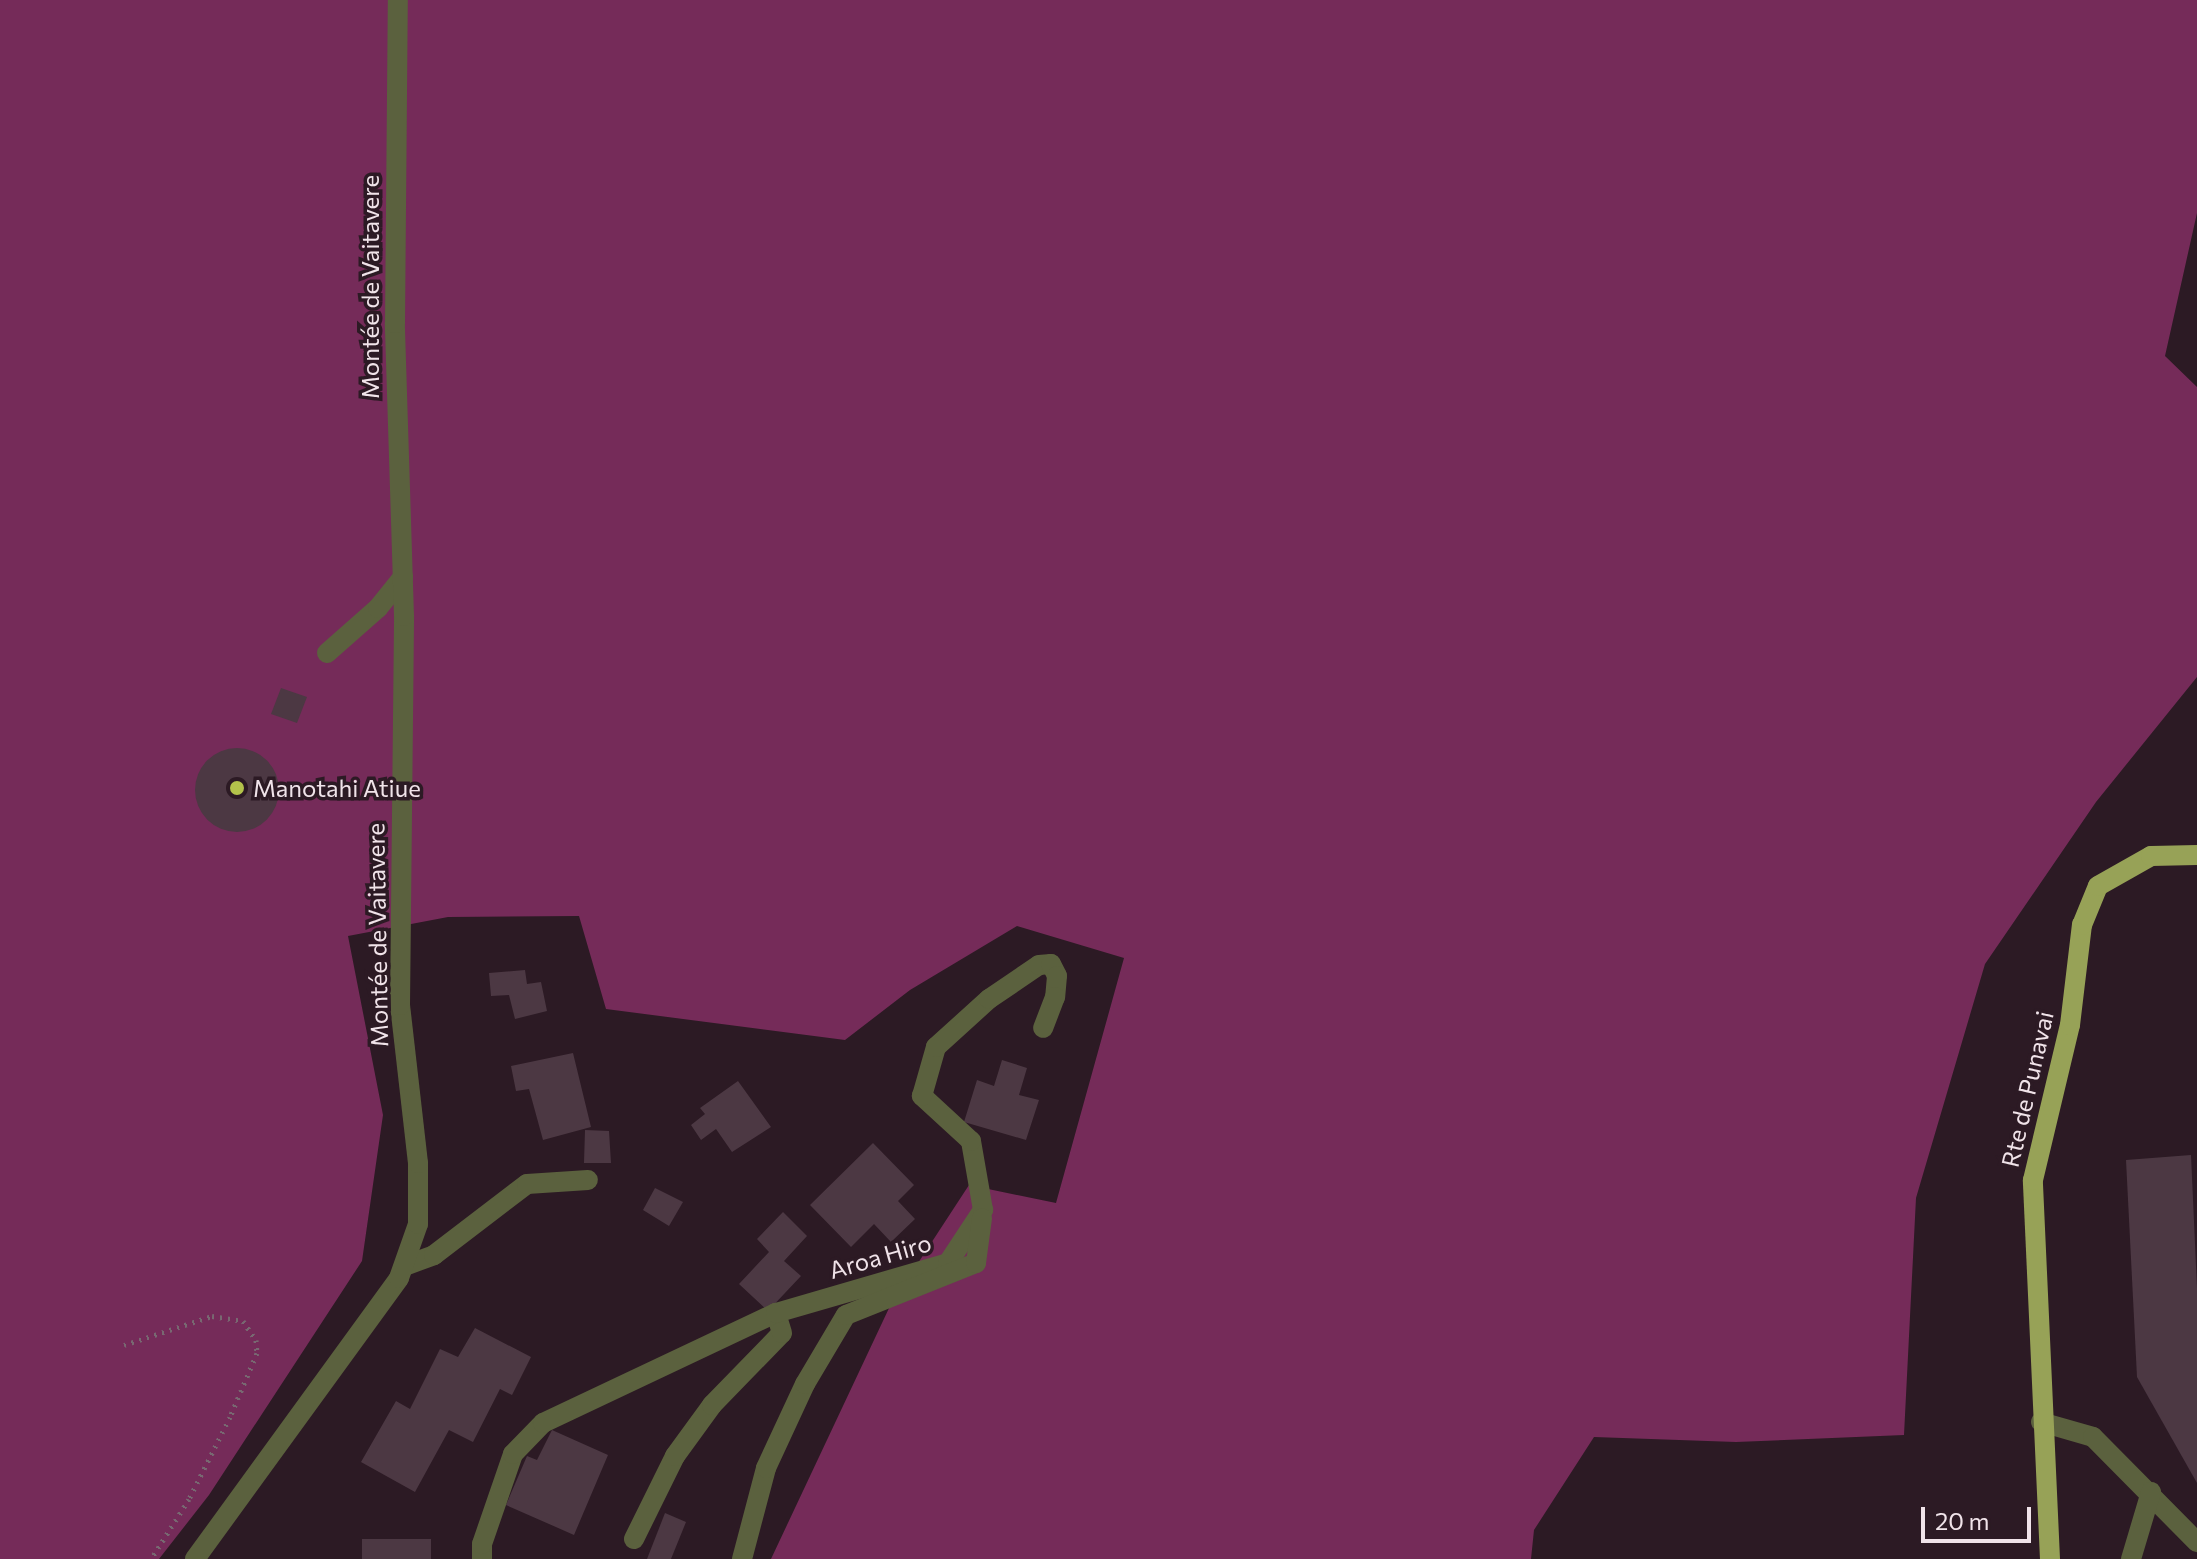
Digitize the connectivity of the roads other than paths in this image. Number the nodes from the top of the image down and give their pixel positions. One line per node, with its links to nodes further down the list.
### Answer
1 (398, 0): 2 (street, Montée de Vaitavere)
2 (403, 577): 3 (street); 8 (street, Montée de Vaitavere)
3 (327, 653)
4 (2197, 855): 10 (main road, Rte de Punavai)
5 (1043, 1028): 7 (street)
6 (588, 1180): 8 (street)
7 (983, 1210): 9 (street, Aroa Hiro); 16 (street)
8 (407, 1265): 14 (street, Montée de Vaitavere)
9 (776, 1313): 12 (street); 15 (street, Aroa Hiro)
10 (2041, 1422): 11 (street); 17 (main road, Rte de Punavai)
11 (2151, 1492): 13 (street); 18 (street)
12 (634, 1539)
13 (2197, 1542)
14 (195, 1559)
15 (482, 1559)
16 (742, 1559)
17 (2050, 1559)
18 (2131, 1559)

